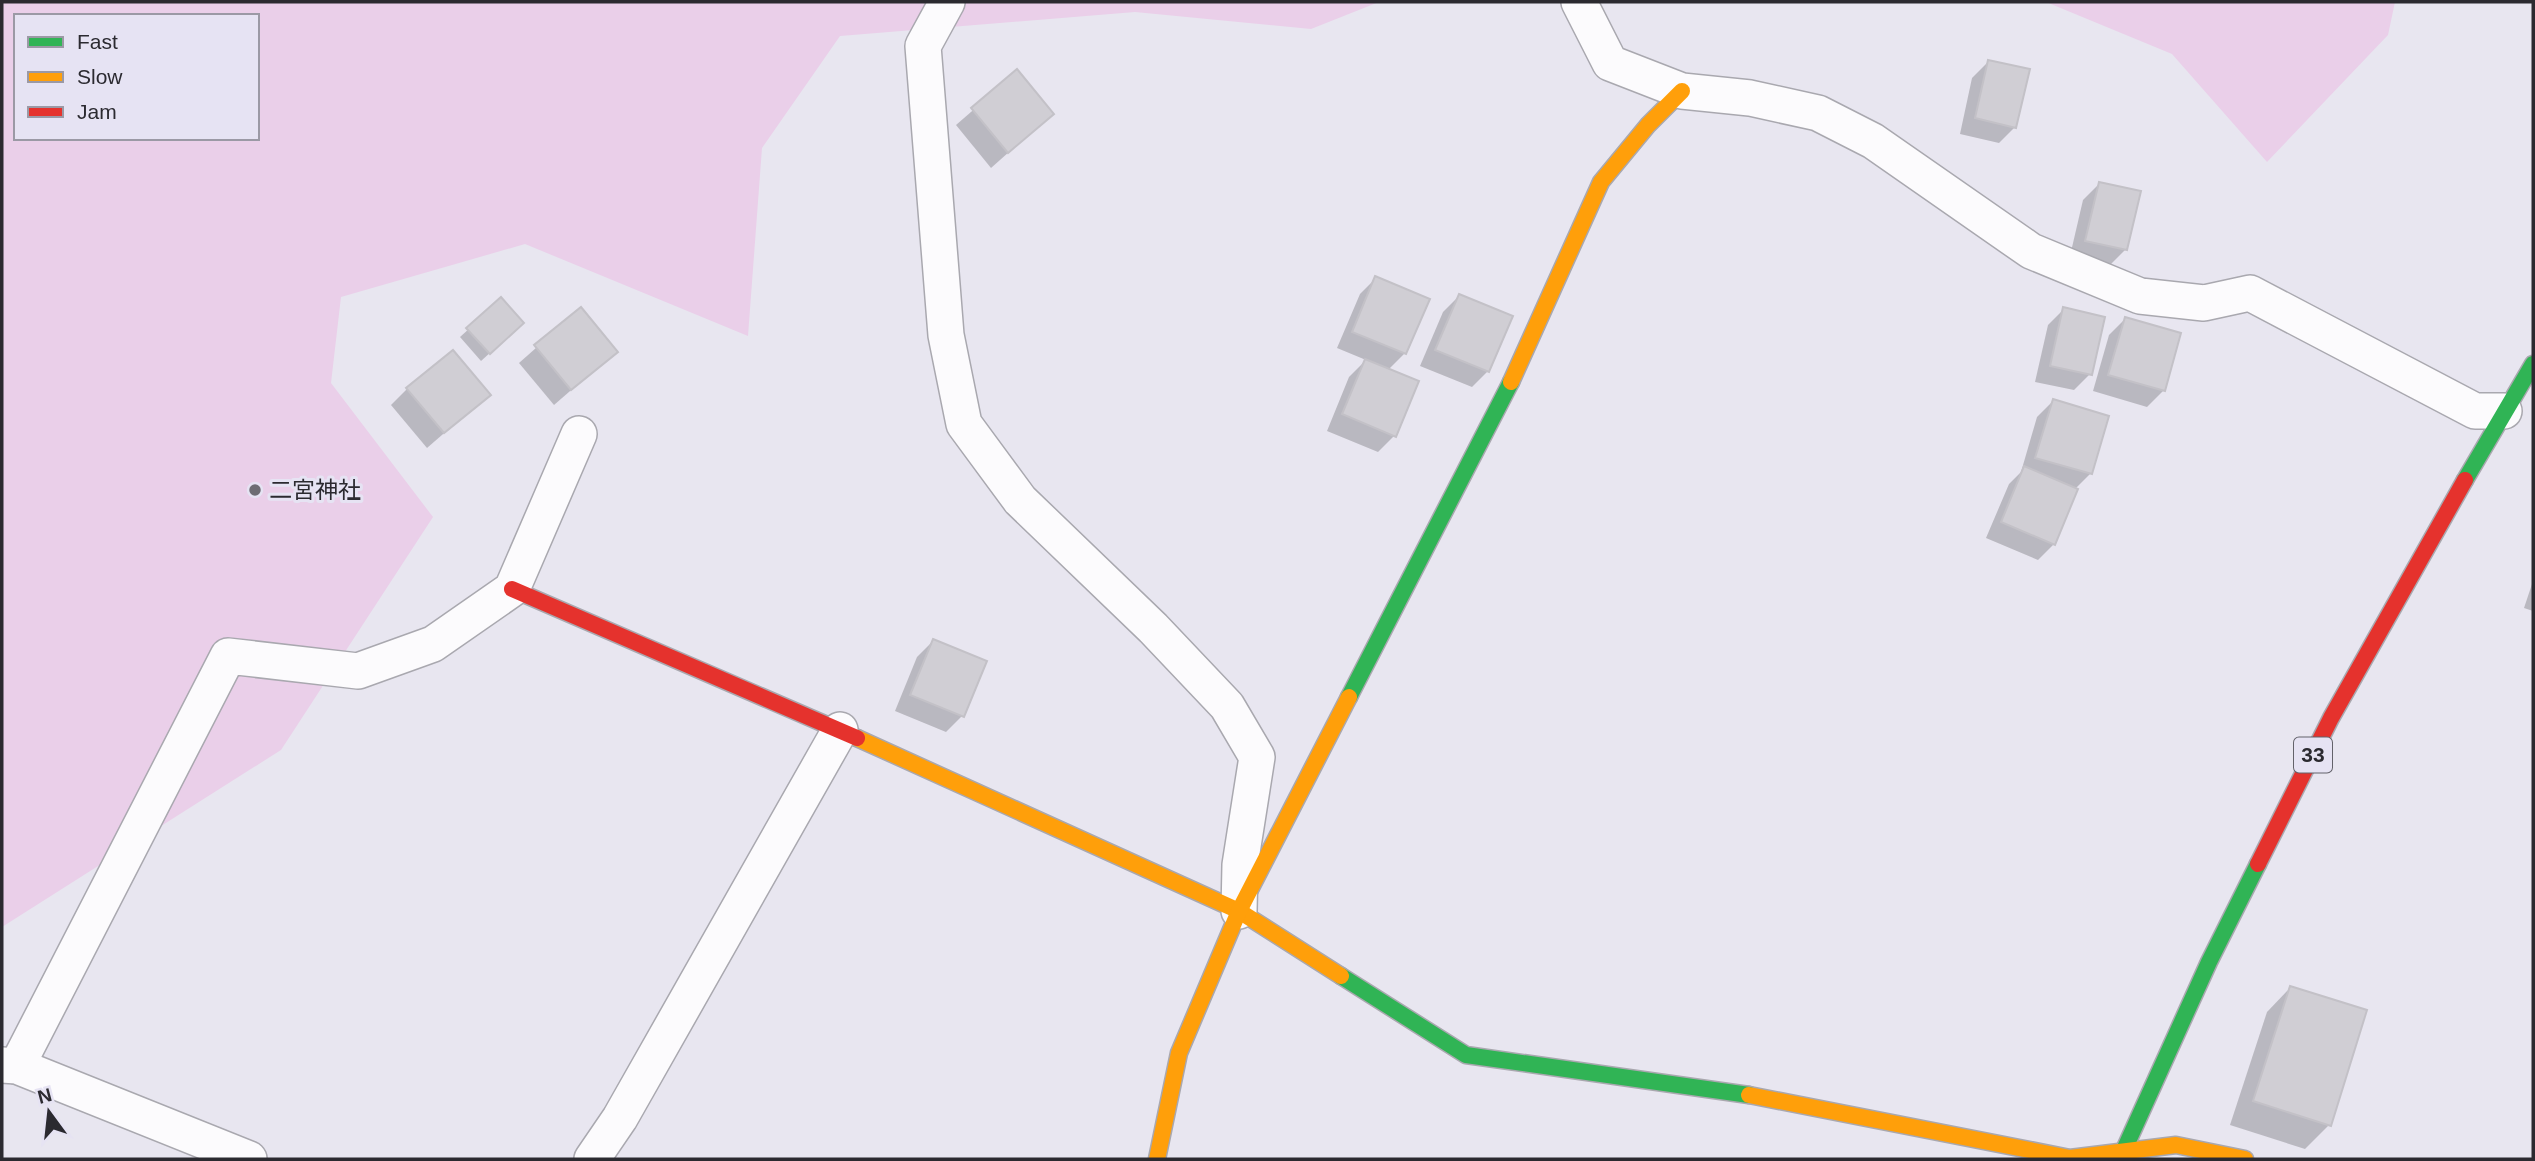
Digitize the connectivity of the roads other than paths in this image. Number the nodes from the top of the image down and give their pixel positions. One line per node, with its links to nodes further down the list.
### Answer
1 (947, 2): 9 (street)
2 (1579, 2): 3 (street)
3 (1682, 92): 5 (street); 9 (street)
4 (2533, 364): 5 (street, 33)
5 (2517, 400): 11 (street, 33)
6 (579, 434): 7 (street)
7 (512, 589): 8 (street); 10 (street)
8 (841, 730): 9 (street); 13 (street)
9 (1239, 911): 11 (street); 14 (street)
10 (10, 1065): 12 (street)
11 (2121, 1154): 15 (street)
12 (250, 1159)
13 (592, 1159)
14 (1157, 1159)
15 (2245, 1159)

